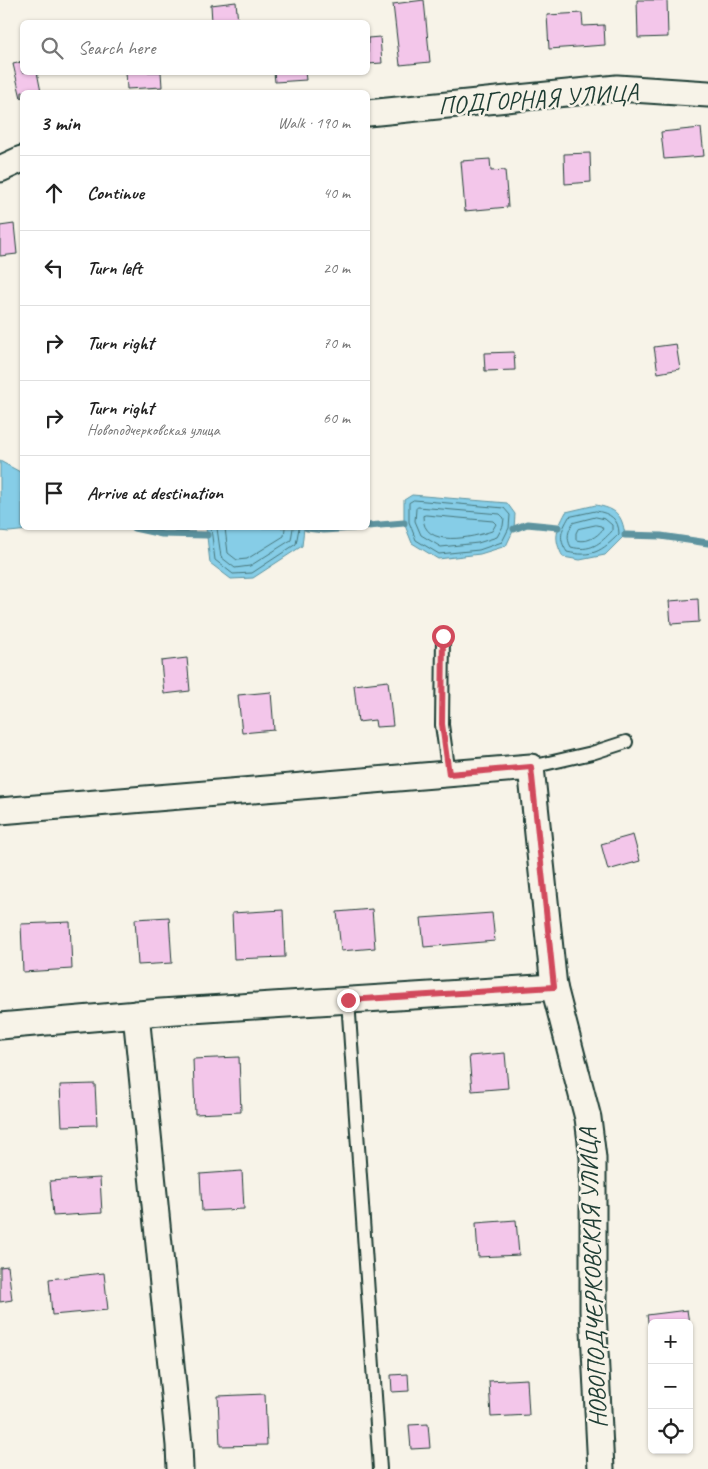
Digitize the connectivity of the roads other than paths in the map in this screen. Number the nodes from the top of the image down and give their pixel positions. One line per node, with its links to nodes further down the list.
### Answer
1 (708, 94): 2 (street, ПОДГОРНАЯ УЛИЦА)
2 (370, 113)
3 (20, 160): 4 (street)
4 (0, 169)
5 (443, 636): 8 (lane)
6 (626, 742): 7 (lane)
7 (531, 767): 8 (street); 10 (street, НОВОПОДЧЕРКОВСКАЯ УЛИЦА)
8 (449, 774): 9 (street)
9 (0, 811)
10 (554, 987): 11 (street); 16 (street, НОВОПОДЧЕРКОВСКАЯ УЛИЦА)
11 (348, 1000): 12 (street); 15 (lane)
12 (136, 1014): 13 (street); 14 (street)
13 (0, 1026)
14 (180, 1469)
15 (380, 1469)
16 (601, 1469)

